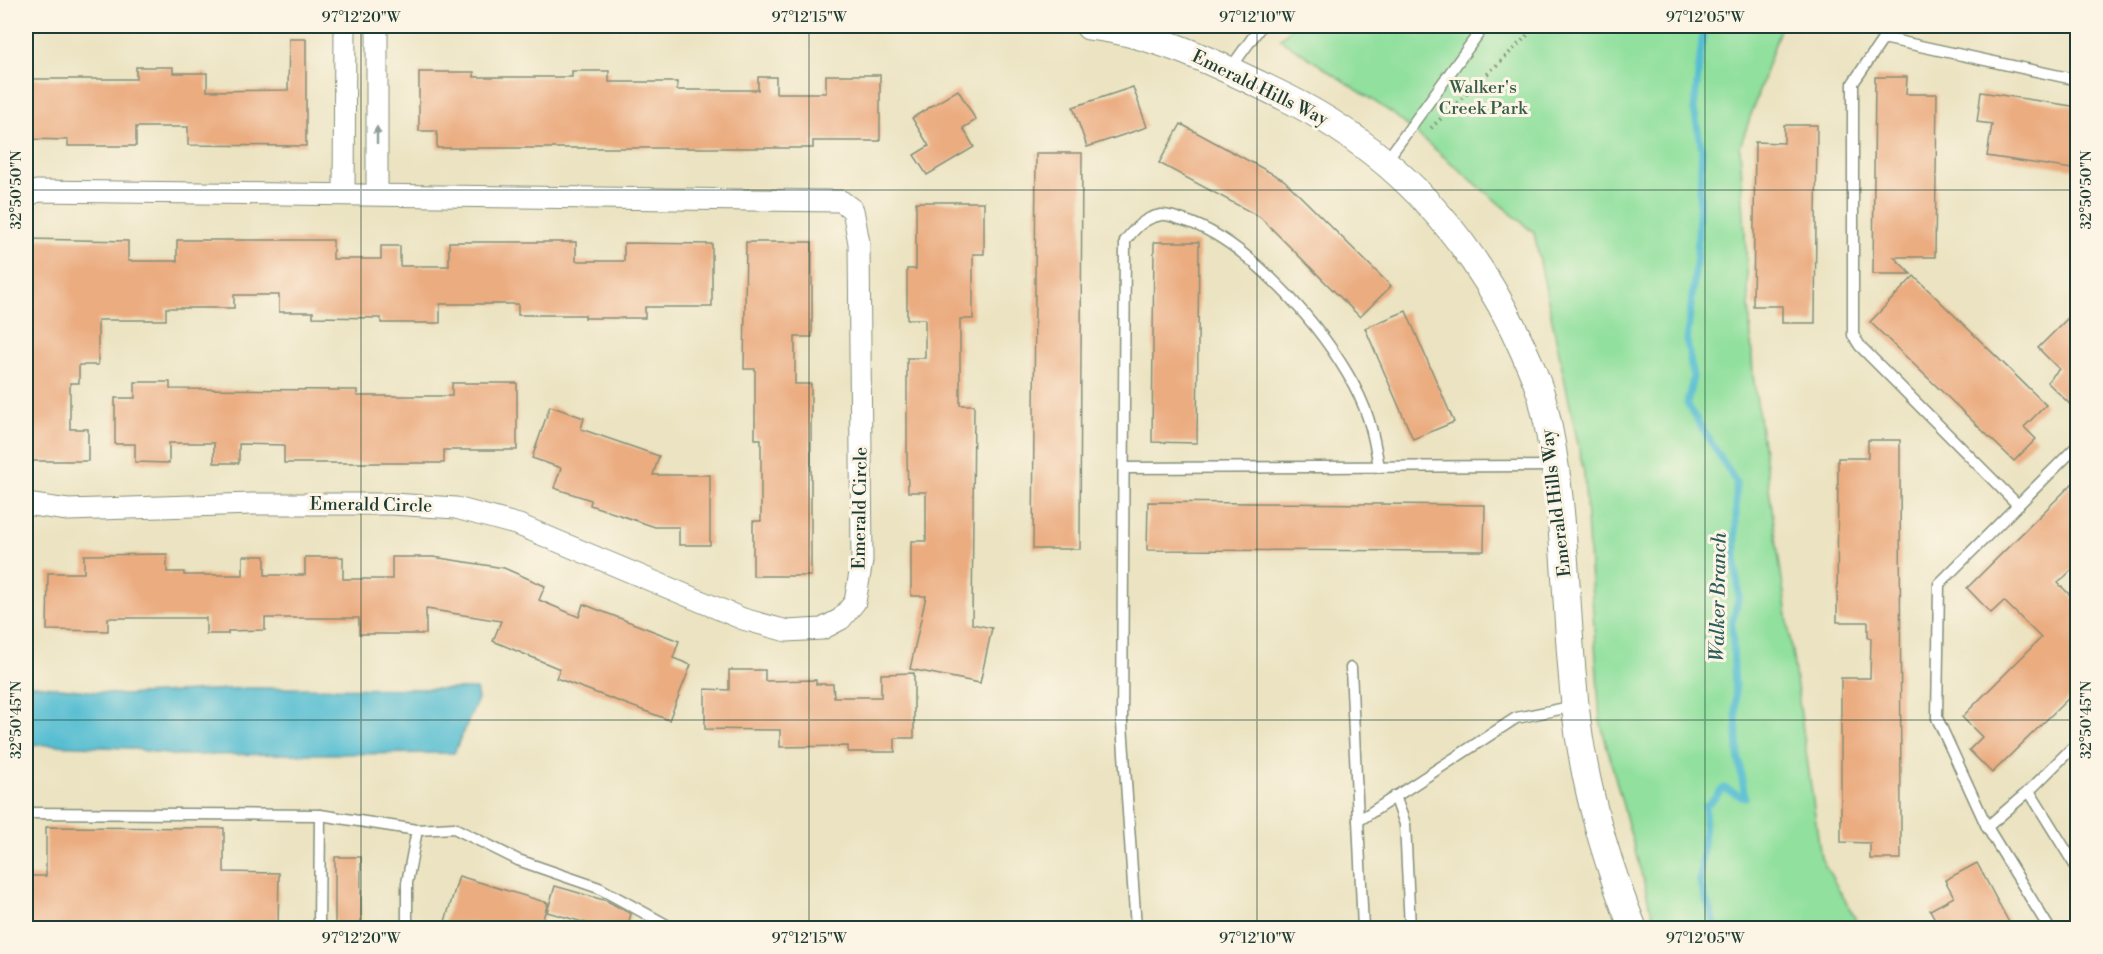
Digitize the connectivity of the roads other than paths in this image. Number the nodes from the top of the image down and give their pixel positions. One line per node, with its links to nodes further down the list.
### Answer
1 (345, 26): 11 (street)
2 (377, 26): 12 (street, one-way to 2)
3 (1089, 26): 8 (street, Emerald Hills Way)
4 (1261, 26): 8 (lane)
5 (1484, 26): 10 (lane)
6 (1892, 26): 7 (lane)
7 (1883, 38): 9 (lane); 19 (lane)
8 (1229, 70): 10 (street, Emerald Hills Way)
9 (2078, 80)
10 (1385, 163): 15 (street, Emerald Hills Way)
11 (344, 193): 12 (street, Emerald Circle); 13 (street, Emerald Circle)
12 (376, 194): 18 (street, Emerald Circle)
13 (26, 197)
14 (2078, 445): 19 (lane)
15 (1555, 466): 16 (lane); 21 (street, Emerald Hills Way)
16 (1379, 467): 17 (lane); 17 (lane)
17 (1125, 468): 34 (lane)
18 (26, 504)
19 (2018, 505): 28 (lane)
20 (1351, 668): 27 (lane)
21 (1575, 706): 24 (lane); 37 (street, Emerald Hills Way)
22 (2078, 742): 23 (lane)
23 (2029, 791): 28 (lane); 30 (lane)
24 (1395, 796): 27 (lane); 36 (lane)
25 (26, 813): 26 (lane)
26 (320, 815): 29 (lane); 31 (lane)
27 (1358, 821): 35 (lane)
28 (1987, 827): 38 (lane)
29 (417, 830): 32 (lane); 33 (lane)
30 (2078, 870)
31 (320, 928)
32 (407, 928)
33 (672, 928)
34 (1136, 928)
35 (1363, 928)
36 (1410, 928)
37 (1634, 928)
38 (2049, 928)

